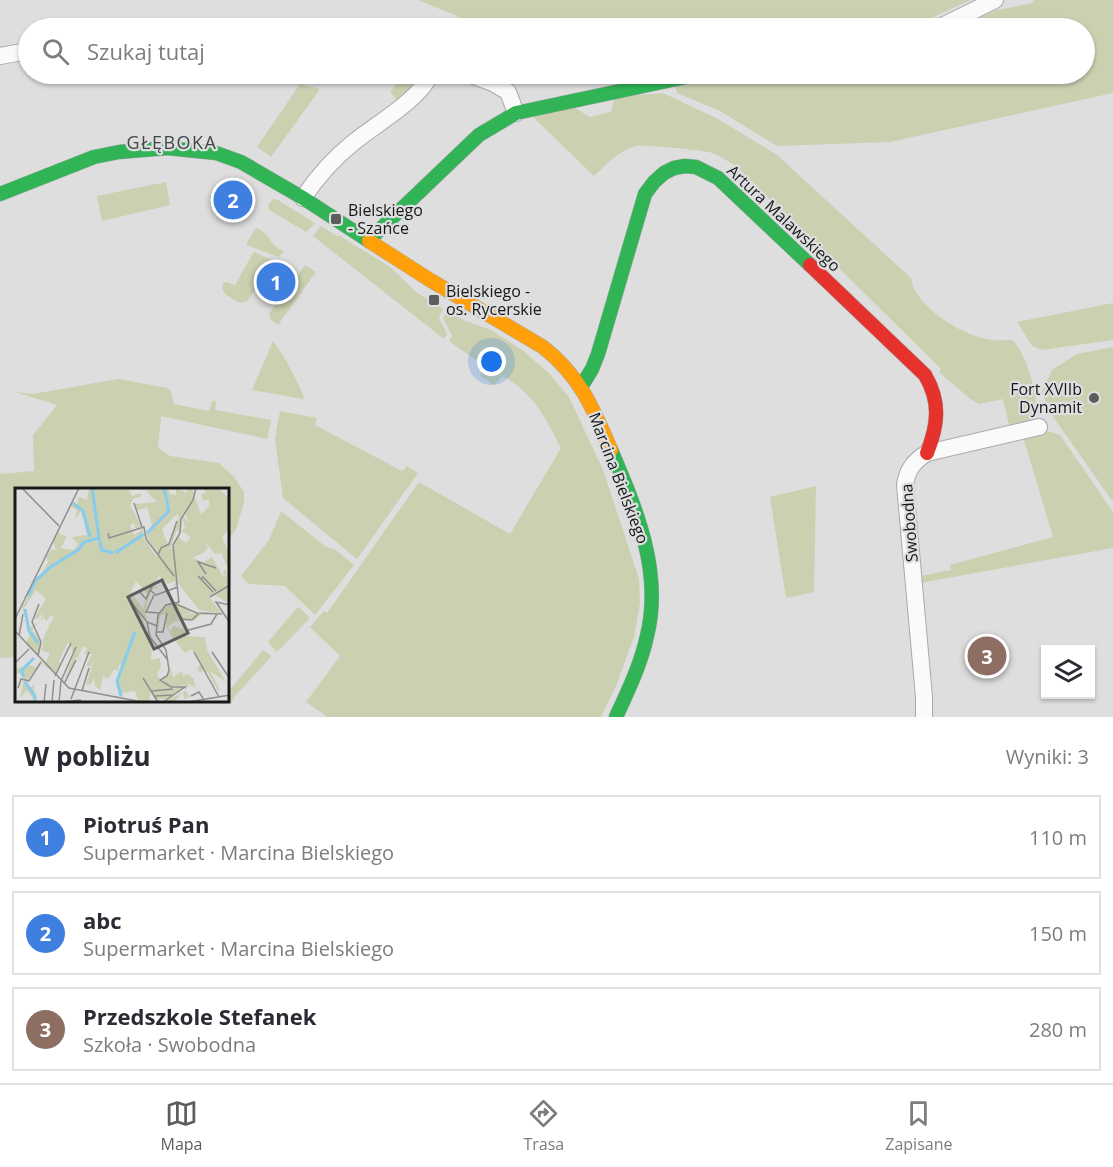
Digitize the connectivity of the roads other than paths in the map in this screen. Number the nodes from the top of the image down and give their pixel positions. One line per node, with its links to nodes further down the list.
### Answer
1 (995, 0): 2 (street)
2 (958, 18)
3 (18, 53): 4 (street)
4 (0, 56)
5 (425, 84): 10 (street)
6 (495, 84): 8 (street)
7 (653, 84): 8 (street)
8 (516, 113): 11 (street)
9 (0, 194): 10 (street, Marcina Bielskiego)
10 (303, 198): 11 (street, Marcina Bielskiego)
11 (369, 240): 12 (street, Marcina Bielskiego)
12 (582, 387): 14 (street, Artura Malawskiego); 15 (street, Marcina Bielskiego)
13 (1039, 427): 14 (street)
14 (927, 453): 16 (street, Swobodna)
15 (616, 717)
16 (924, 717)

